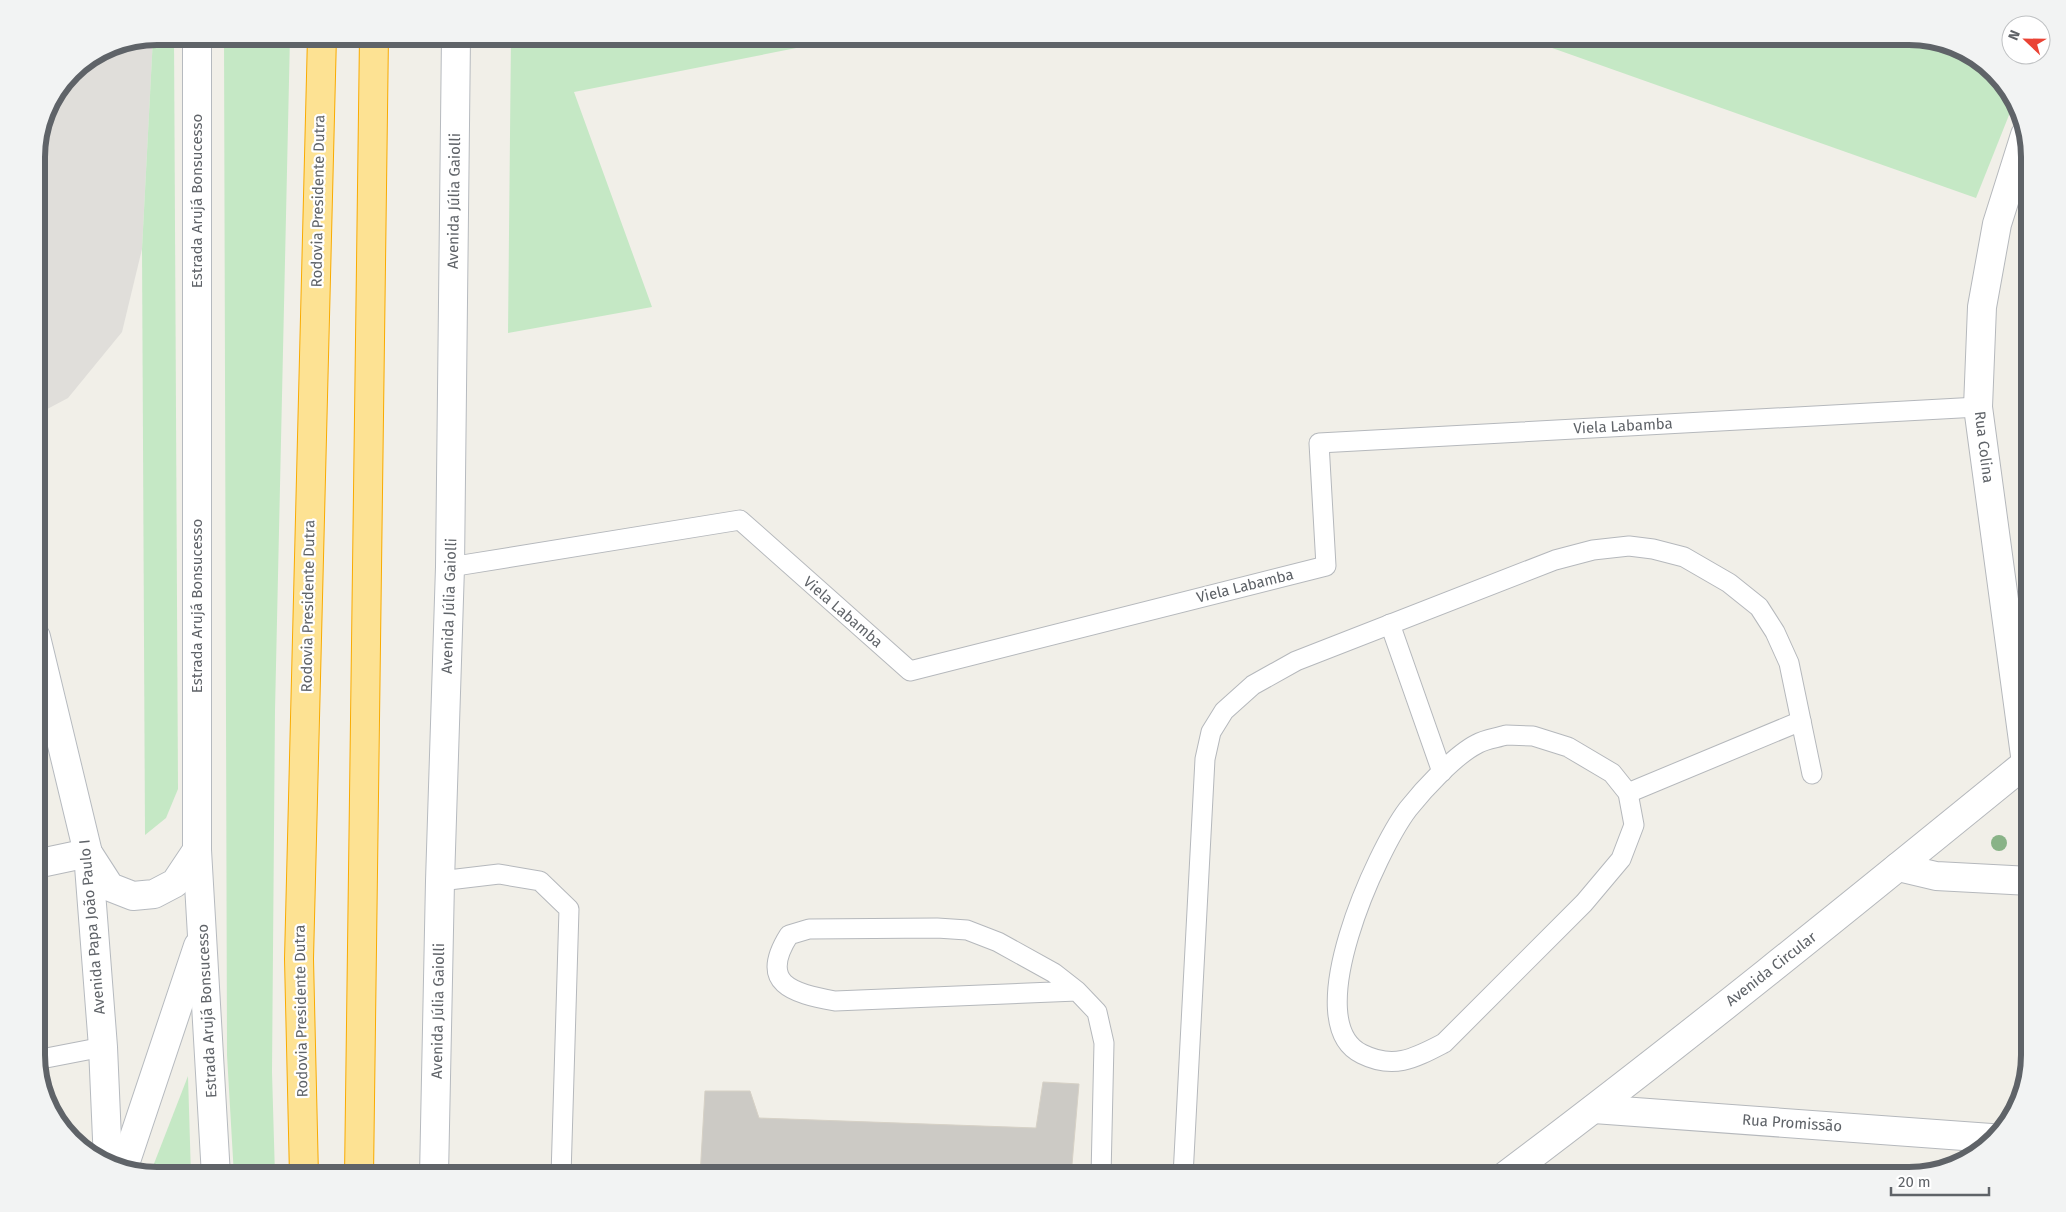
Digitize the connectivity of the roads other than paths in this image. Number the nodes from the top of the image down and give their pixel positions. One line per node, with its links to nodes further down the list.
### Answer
1 (198, 45): 16 (street, Estrada Arujá Bonsucesso)
2 (322, 45): 31 (highway, Rodovia Presidente Dutra)
3 (374, 45): 32 (highway)
4 (456, 45): 7 (street, Avenida Júlia Gaiolli)
5 (2021, 148): 6 (street, Rua Colina)
6 (1978, 406): 7 (lane, Viela Labamba); 10 (street, Rua Colina)
7 (450, 567): 20 (street, Avenida Júlia Gaiolli)
8 (1390, 624): 11 (lane); 12 (lane); 36 (lane)
9 (45, 674): 17 (street, Avenida Papa João Paulo I)
10 (2021, 716)
11 (1801, 721): 14 (lane); 15 (lane)
12 (1442, 772): 15 (lane); 15 (lane)
13 (2021, 772): 19 (street, Avenida Circular)
14 (1812, 774)
15 (1628, 793)
16 (197, 850): 17 (street); 22 (street, Estrada Arujá Bonsucesso)
17 (88, 853): 18 (street); 24 (street, Avenida Papa João Paulo I)
18 (45, 862)
19 (1898, 867): 21 (street); 26 (street, Avenida Circular)
20 (440, 881): 33 (street, Avenida Júlia Gaiolli); 34 (lane)
21 (2021, 881)
22 (203, 932): 29 (street); 30 (street, Estrada Arujá Bonsucesso)
23 (1077, 991): 23 (lane); 35 (lane)
24 (103, 1047): 25 (lane); 28 (street, Avenida Papa João Paulo I)
25 (45, 1058)
26 (1594, 1109): 27 (street, Rua Promissão); 37 (street, Avenida Circular)
27 (1984, 1137)
28 (108, 1155)
29 (126, 1162)
30 (216, 1167)
31 (304, 1167)
32 (359, 1167)
33 (434, 1167)
34 (561, 1167)
35 (1101, 1167)
36 (1183, 1167)
37 (1517, 1167)

